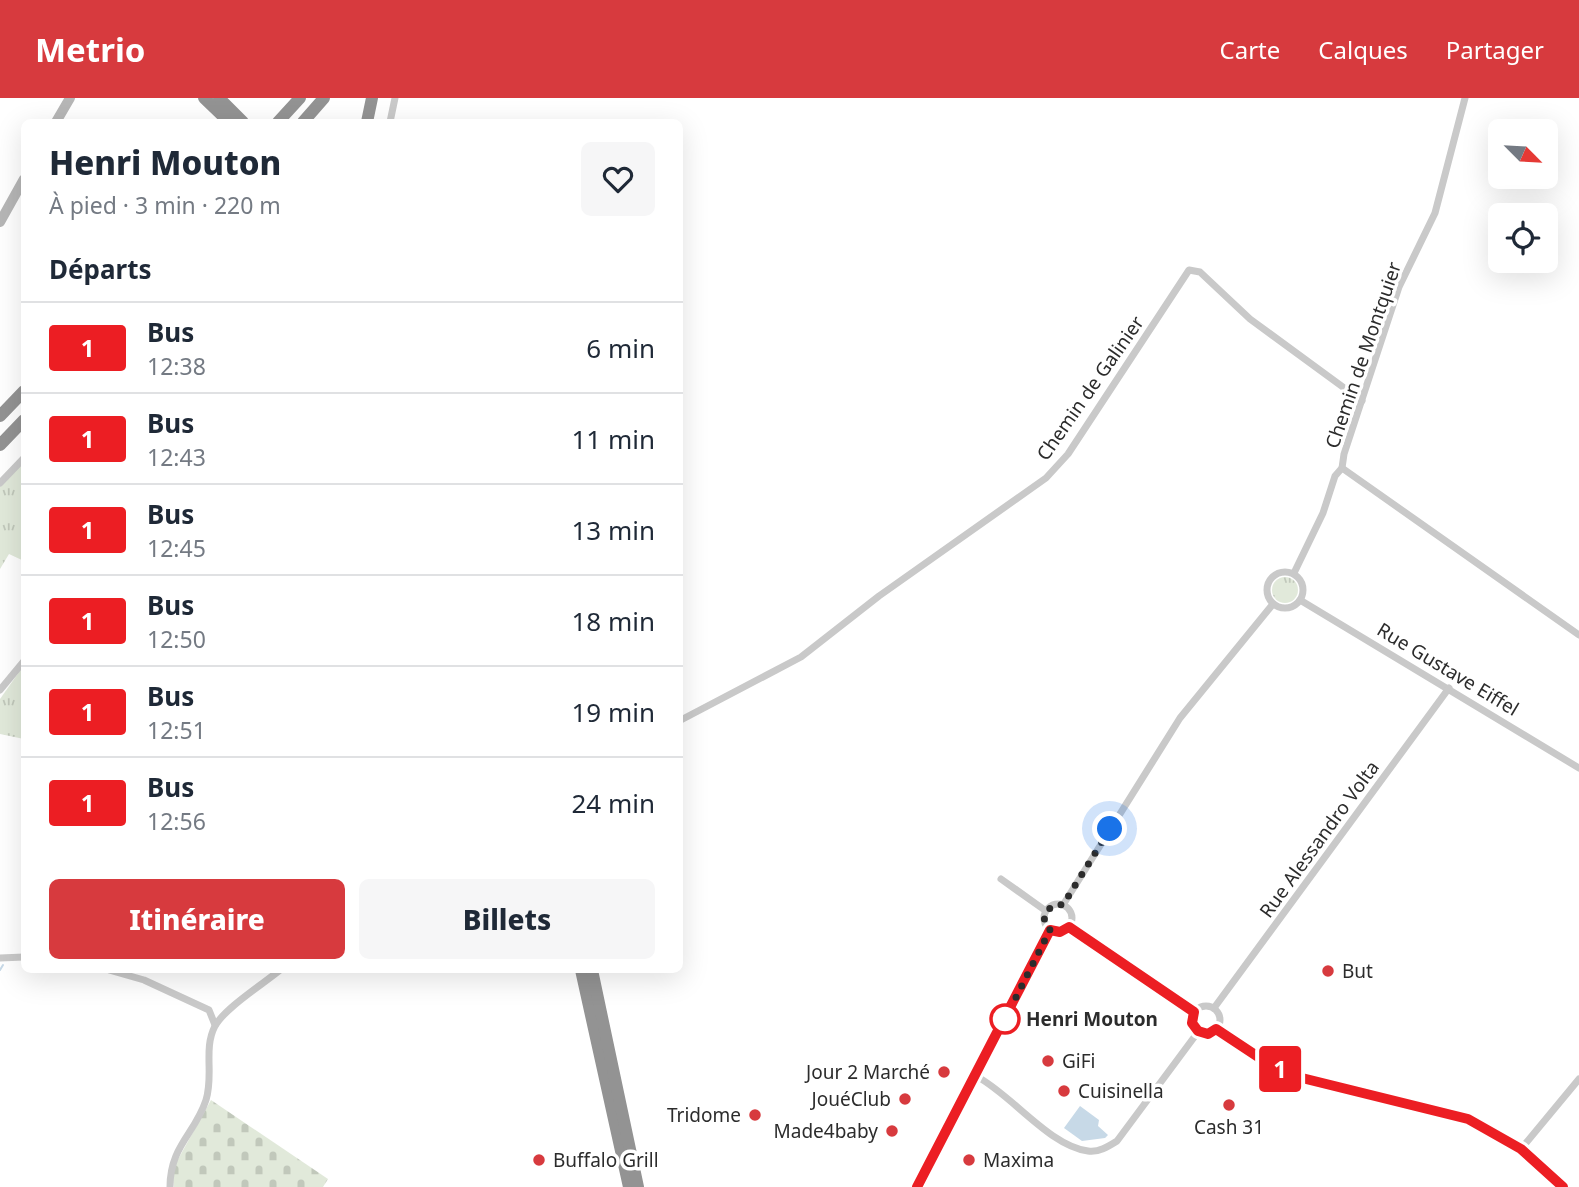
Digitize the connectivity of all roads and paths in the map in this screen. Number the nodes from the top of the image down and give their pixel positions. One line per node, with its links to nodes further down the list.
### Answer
1 (70, 98): 10 (main road)
2 (204, 98): 11 (highway)
3 (219, 98): 12 (highway)
4 (290, 98): 13 (highway)
5 (300, 98): 14 (highway)
6 (324, 98): 15 (highway)
7 (372, 98): 16 (highway)
8 (395, 98): 17 (street)
9 (1465, 98): 21 (street, Chemin de Montquier)
10 (58, 119)
11 (226, 119)
12 (240, 119)
13 (273, 119)
14 (281, 119)
15 (306, 119)
16 (368, 119)
17 (391, 119)
18 (21, 184): 19 (main road)
19 (0, 222)
20 (21, 394): 22 (highway)
21 (1362, 401): 26 (street, Chemin de Montquier); 35 (street, Chemin de Galinier)
22 (0, 416)
23 (21, 423): 24 (highway)
24 (0, 445)
25 (21, 461): 27 (street)
26 (1342, 468): 28 (street); 31 (street, Chemin de Montquier)
27 (0, 483)
28 (1294, 573): 29 (street); 30 (street)
29 (1300, 600): 30 (street); 33 (street, Rue Gustave Eiffel)
30 (1273, 604): 38 (street)
31 (1579, 635)
32 (21, 664): 34 (street)
33 (1449, 688): 36 (street, Rue Gustave Eiffel); 48 (street, Rue Alessandro Volta)
34 (0, 690)
35 (683, 719)
36 (1579, 768)
37 (1001, 879): 39 (street)
38 (1063, 905): 39 (street); 40 (street)
39 (1046, 911): 41 (street)
40 (1069, 927): 41 (street); 49 (street)
41 (1050, 930): 53 (street)
42 (21, 957): 43 (street)
43 (0, 958)
44 (120, 973): 50 (street)
45 (276, 973): 50 (street)
46 (583, 973): 57 (highway)
47 (593, 973): 58 (highway)
48 (1214, 1009): 49 (street); 51 (street)
49 (1194, 1012): 52 (street)
50 (215, 1025): 56 (street)
51 (1216, 1029): 52 (street); 55 (street)
52 (1198, 1031): 53 (street)
53 (976, 1076): 59 (street)
54 (1579, 1079): 55 (street)
55 (1521, 1149): 60 (street)
56 (170, 1187)
57 (629, 1187)
58 (638, 1187)
59 (917, 1187)
60 (1563, 1187)

